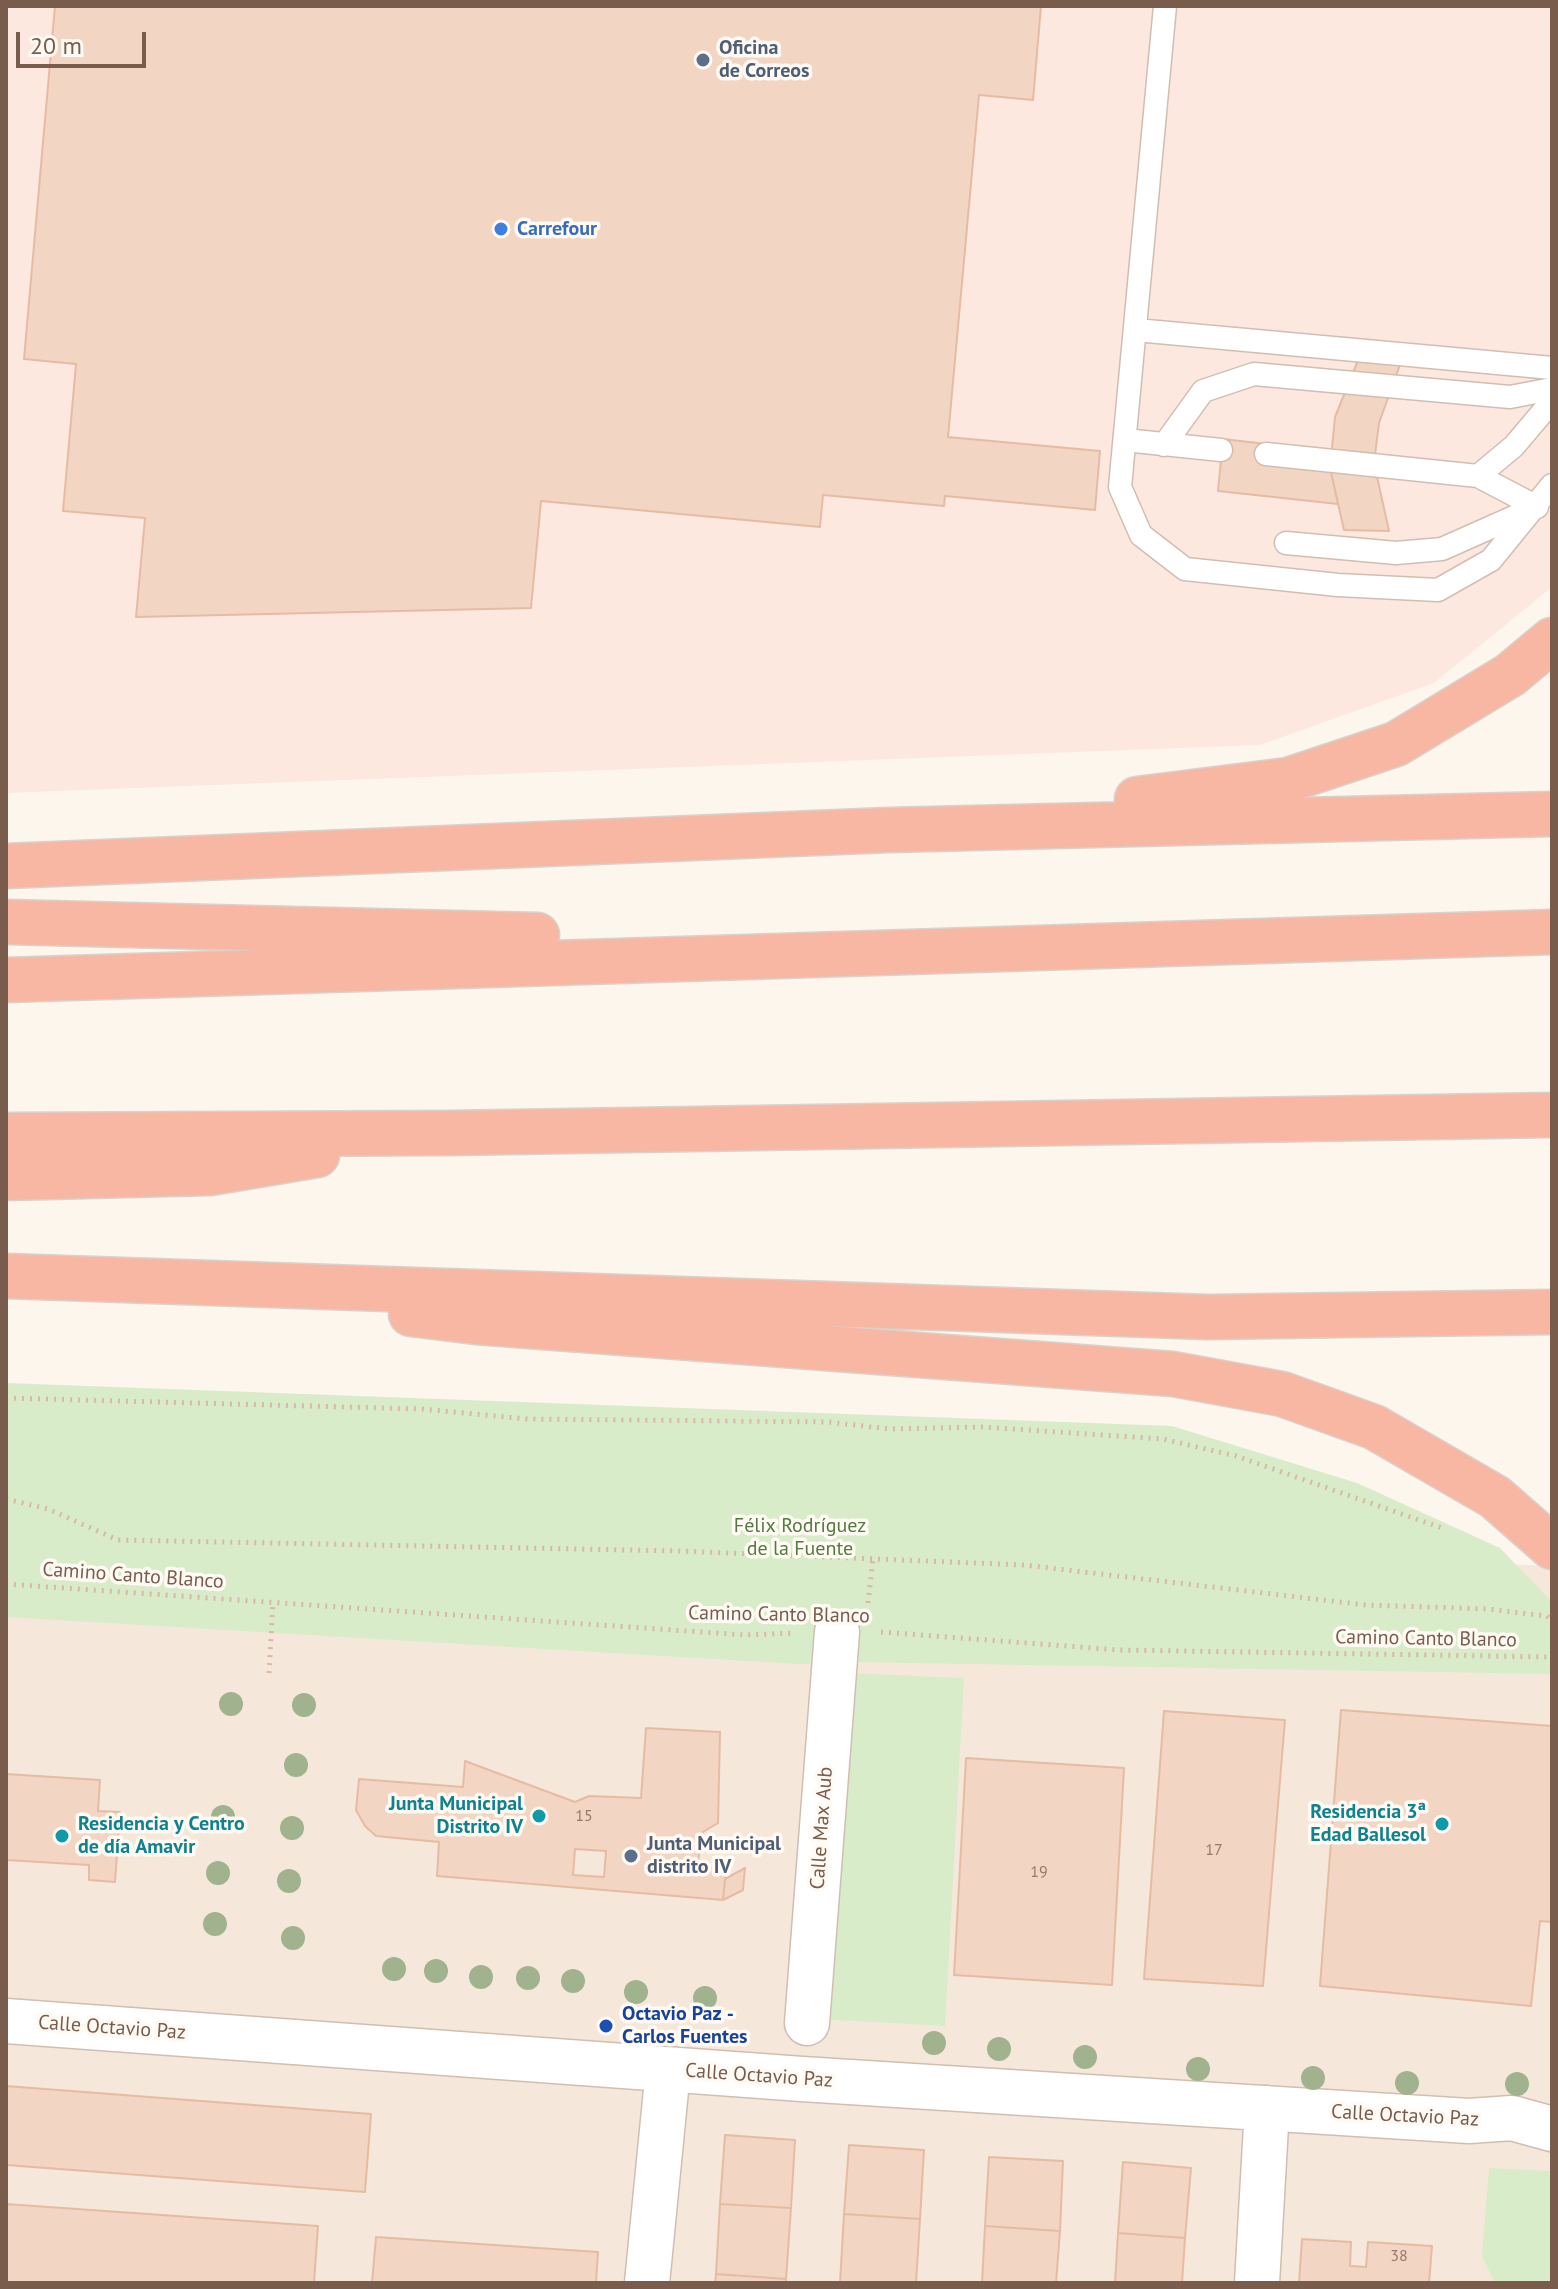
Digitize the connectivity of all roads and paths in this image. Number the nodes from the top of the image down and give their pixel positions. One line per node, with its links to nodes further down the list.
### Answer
1 (1165, 6): 2 (lane)
2 (1136, 330): 3 (lane); 6 (lane)
3 (1552, 368)
4 (1552, 389): 7 (lane)
5 (1552, 401): 10 (lane)
6 (1125, 440): 7 (lane); 12 (lane)
7 (1164, 445): 8 (lane)
8 (1221, 450)
9 (1266, 454): 10 (lane)
10 (1478, 476): 12 (lane)
11 (1552, 485): 12 (lane)
12 (1537, 507): 13 (lane)
13 (1286, 543)
14 (1552, 640): 16 (highway)
15 (1552, 814): 16 (highway)
16 (889, 830): 17 (highway)
17 (6, 866)
18 (6, 922): 20 (highway)
19 (1552, 932): 20 (highway)
20 (1003, 947): 21 (highway)
21 (6, 980)
22 (1552, 1115): 23 (highway)
23 (449, 1133): 24 (highway); 25 (highway)
24 (6, 1135)
25 (6, 1178)
26 (6, 1276): 27 (highway)
27 (122, 1278): 28 (highway); 32 (highway)
28 (1552, 1312)
29 (6, 1398): 31 (path)
30 (6, 1499): 33 (path)
31 (1442, 1528)
32 (1552, 1547)
33 (873, 1559): 35 (path); 37 (path)
34 (6, 1584): 36 (path, Camino Canto Blanco)
35 (869, 1597)
36 (273, 1602): 38 (path, Camino Canto Blanco); 40 (path)
37 (1552, 1621)
38 (837, 1632): 39 (path, Camino Canto Blanco); 42 (street, Calle Max Aub)
39 (1552, 1657)
40 (269, 1673)
41 (6, 2021): 43 (street, Calle Octavio Paz)
42 (807, 2023)
43 (668, 2070): 44 (street, Calle Octavio Paz); 46 (street)
44 (1267, 2108): 45 (street, Calle Octavio Paz); 47 (street)
45 (1539, 2118)
46 (647, 2283)
47 (1257, 2283)

